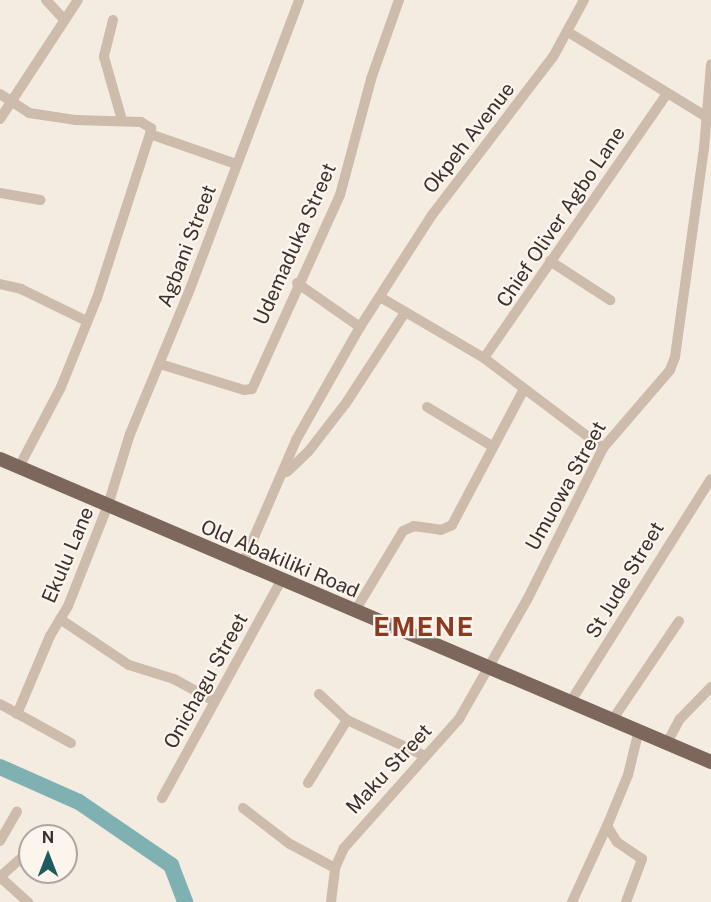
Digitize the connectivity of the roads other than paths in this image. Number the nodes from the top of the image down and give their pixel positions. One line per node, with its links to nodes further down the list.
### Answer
1 (46, 0): 6 (street)
2 (78, 0): 6 (street)
3 (299, 0): 17 (street, Agbani Street)
4 (399, 0): 21 (street, Udemaduka Street)
5 (584, 0): 8 (street, Okpeh Avenue)
6 (64, 20): 12 (street)
7 (113, 20): 15 (street)
8 (568, 32): 11 (street); 23 (street, Okpeh Avenue)
9 (711, 64): 13 (street, Umuowa Street)
10 (0, 94): 12 (street)
11 (666, 94): 13 (street); 20 (street, Chief Oliver Agbo Lane)
12 (11, 103): 14 (street); 15 (street)
13 (705, 116): 33 (street, Umuowa Street)
14 (0, 119)
15 (122, 120): 16 (street)
16 (150, 134): 17 (street); 26 (street)
17 (237, 164): 29 (street, Agbani Street)
18 (0, 193): 19 (street)
19 (40, 200)
20 (550, 261): 24 (street); 28 (street, Chief Oliver Agbo Lane)
21 (297, 283): 27 (street); 29 (street, Udemaduka Street)
22 (0, 284): 26 (street)
23 (380, 297): 25 (street); 27 (street)
24 (610, 300)
25 (405, 314): 28 (street); 36 (street)
26 (87, 321): 35 (street)
27 (360, 327): 36 (street)
28 (484, 358): 30 (street)
29 (160, 364): 38 (street, Agbani Street)
30 (523, 391): 32 (street); 33 (street)
31 (427, 407): 32 (street)
32 (492, 446): 41 (street)
33 (603, 448): 44 (street, Umuowa Street)
34 (0, 459): 35 (main road, Old Abakiliki Road)
35 (19, 467): 38 (main road, Old Abakiliki Road)
36 (285, 474): 39 (street)
37 (711, 479): 48 (street, St Jude Street)
38 (108, 505): 39 (main road, Old Abakiliki Road); 42 (street, Ekulu Lane)
39 (242, 565): 40 (main road, Old Abakiliki Road)
40 (281, 581): 41 (main road, Old Abakiliki Road); 47 (street, Onichagu Street)
41 (355, 611): 44 (main road, Old Abakiliki Road)
42 (60, 619): 47 (street, Ekulu Lane); 50 (street, Ekulu Lane)
43 (679, 621): 51 (street)
44 (488, 666): 48 (main road, Old Abakiliki Road); 56 (street, Maku Street)
45 (711, 687): 55 (street)
46 (319, 694): 52 (street)
47 (214, 701): 59 (street, Onichagu Street)
48 (571, 701): 51 (main road, Old Abakiliki Road)
49 (0, 704): 50 (street)
50 (16, 714): 54 (street)
51 (613, 719): 53 (main road, Old Abakiliki Road)
52 (348, 720): 56 (street); 58 (street)
53 (639, 730): 55 (main road, Old Abakiliki Road); 62 (street)
54 (71, 743)
55 (667, 743): 57 (main road, Old Abakiliki Road)
56 (423, 755): 65 (street, Maku Street)
57 (711, 762)
58 (308, 783)
59 (162, 798)
60 (243, 808): 65 (street)
61 (17, 812): 63 (street)
62 (607, 826): 69 (street); 70 (street)
63 (0, 841)
64 (18, 861): 66 (street)
65 (335, 868): 68 (street, Maku Street)
66 (0, 877): 67 (street)
67 (28, 902)
68 (331, 902)
69 (572, 902)
70 (626, 902)

